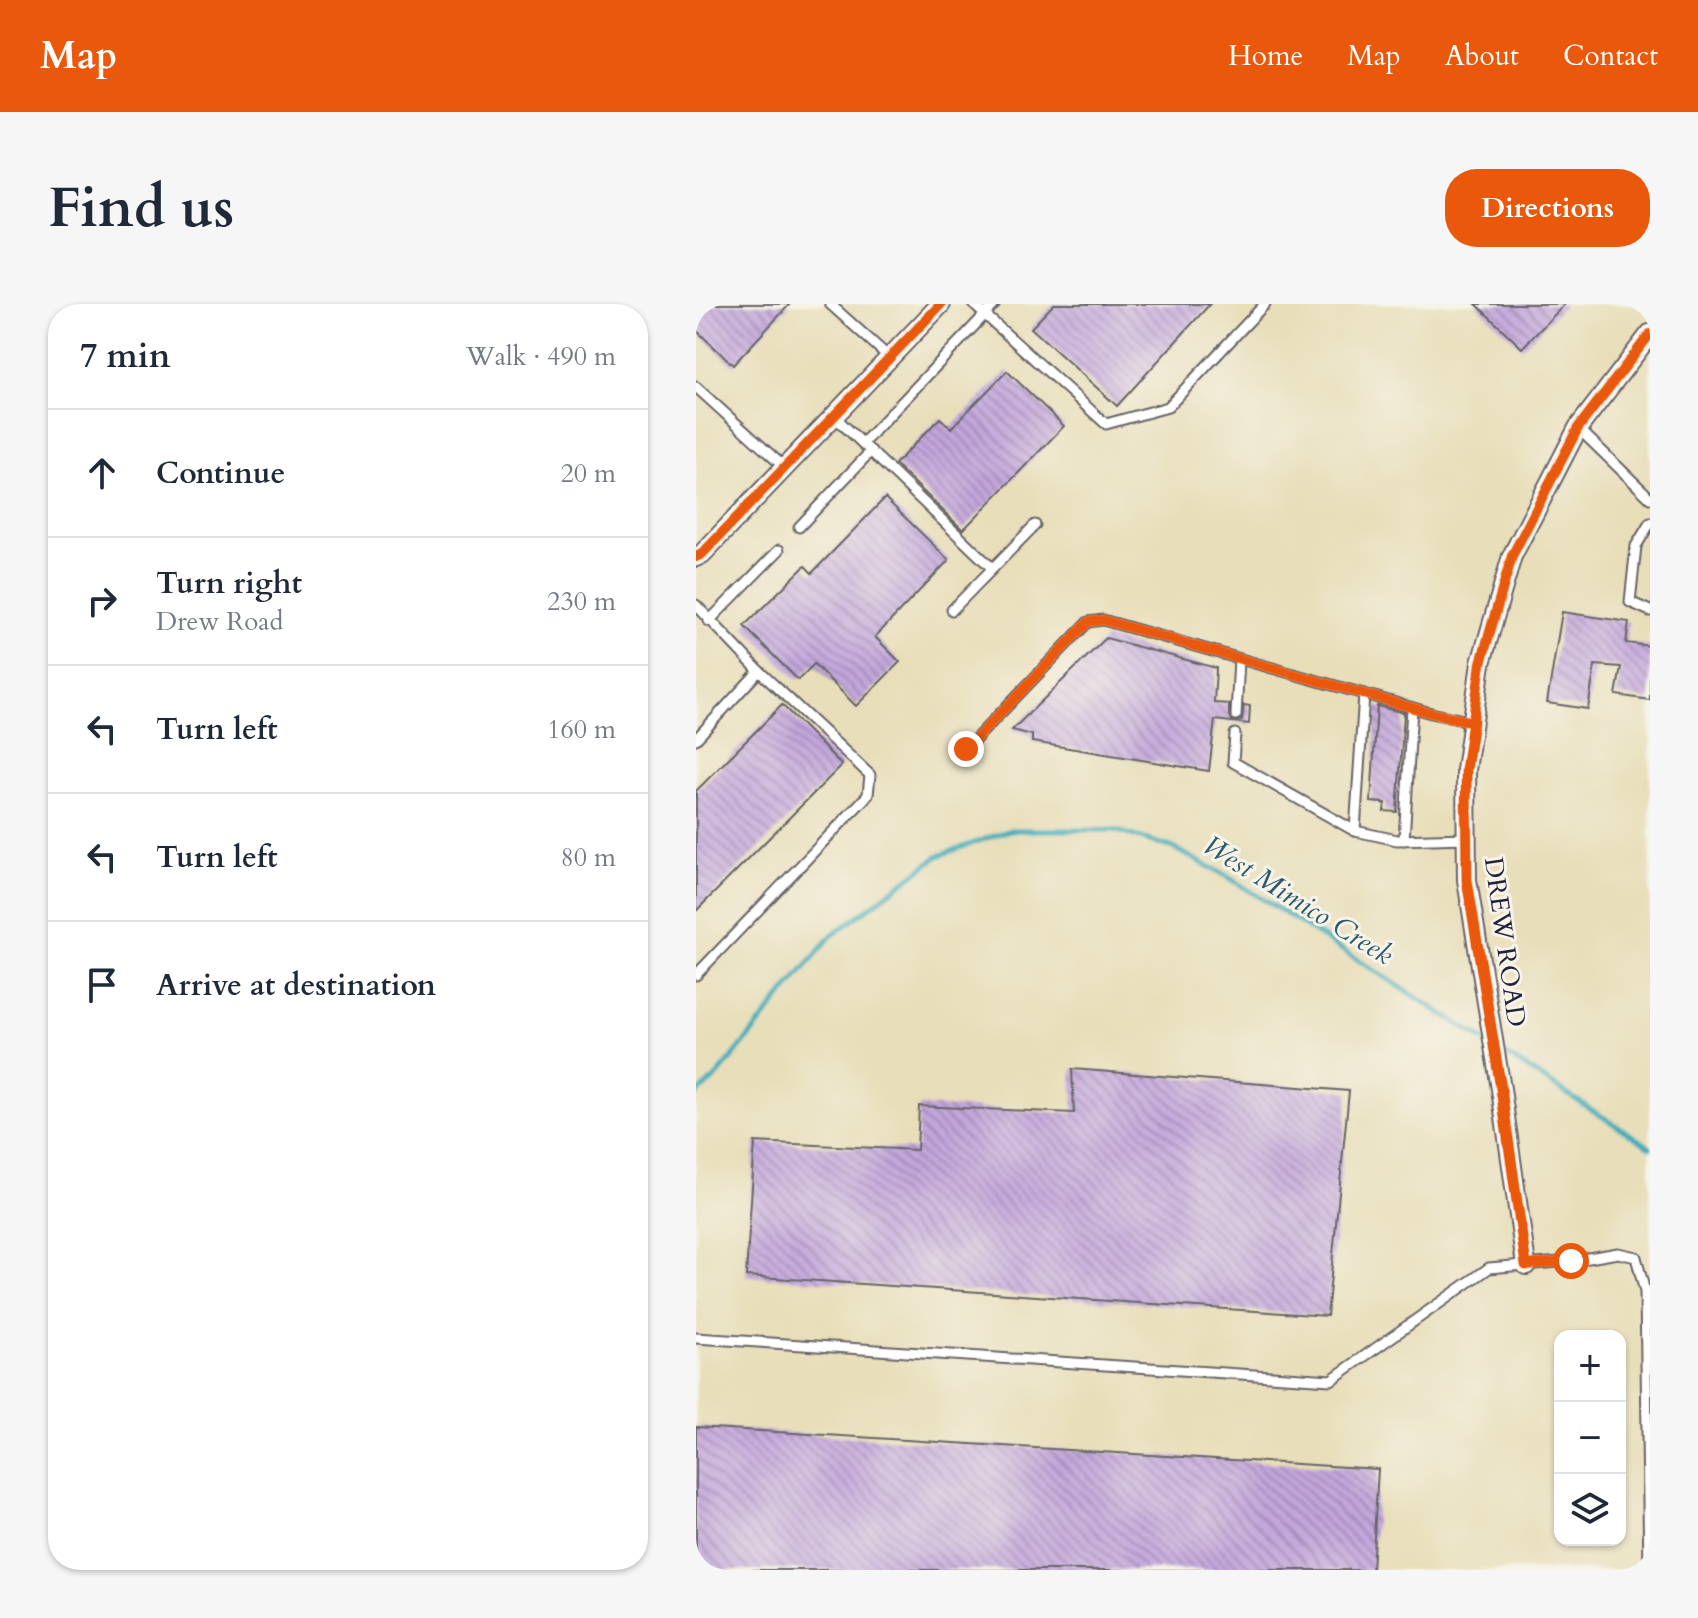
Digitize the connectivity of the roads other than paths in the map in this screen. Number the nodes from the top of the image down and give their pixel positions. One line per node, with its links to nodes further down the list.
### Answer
1 (830, 304): 8 (lane)
2 (941, 304): 8 (street)
3 (973, 304): 6 (lane)
4 (995, 304): 6 (lane)
5 (1265, 304): 6 (lane)
6 (985, 315): 12 (lane)
7 (1650, 334): 11 (street, DREW ROAD)
8 (890, 358): 10 (street)
9 (696, 387): 14 (lane)
10 (834, 416): 12 (lane); 14 (street)
11 (1578, 428): 15 (lane); 31 (street, DREW ROAD)
12 (863, 443): 13 (lane)
13 (871, 451): 18 (lane); 21 (lane)
14 (785, 468): 20 (street)
15 (1650, 498)
16 (1650, 523): 24 (lane)
17 (1035, 525): 21 (lane)
18 (799, 527)
19 (779, 550): 25 (lane)
20 (696, 557)
21 (992, 568): 23 (lane)
22 (696, 605): 25 (lane)
23 (952, 610)
24 (1650, 611)
25 (709, 621): 27 (lane)
26 (1239, 659): 28 (lane); 30 (lane); 34 (lane)
27 (759, 671): 33 (lane); 38 (lane)
28 (1364, 694): 29 (lane); 35 (lane)
29 (1412, 708): 31 (lane); 37 (lane)
30 (1236, 715)
31 (1473, 722): 36 (street, DREW ROAD)
32 (1235, 734): 35 (lane)
33 (696, 739)
34 (966, 749)
35 (1355, 831): 37 (lane)
36 (1467, 838): 37 (lane); 39 (street, DREW ROAD)
37 (1404, 840)
38 (696, 975)
39 (1526, 1265): 40 (lane); 41 (lane)
40 (696, 1338)
41 (1649, 1570)

